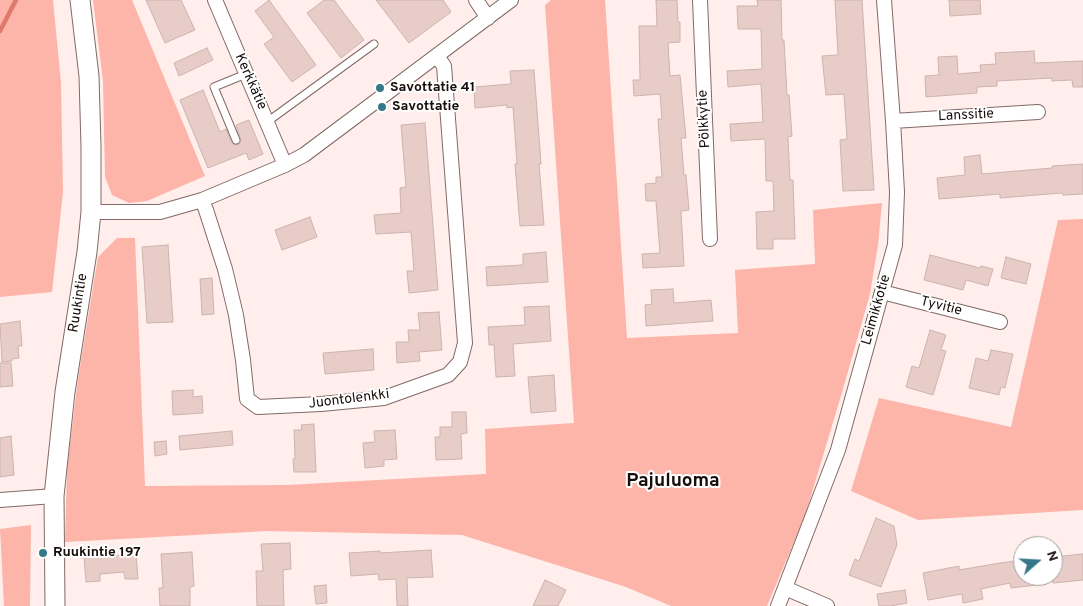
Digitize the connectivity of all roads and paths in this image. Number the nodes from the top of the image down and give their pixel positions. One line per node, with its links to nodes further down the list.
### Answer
1 (80, 0): 17 (street, Ruukintie)
2 (215, 0): 10 (street, Kerkkätie)
3 (476, 0): 7 (street)
4 (511, 0): 7 (street)
5 (700, 0): 18 (street, Pölkkytie)
6 (884, 0): 12 (street, Leimikkotie)
7 (488, 18): 9 (street)
8 (374, 44): 13 (lane)
9 (437, 56): 15 (street); 16 (street, Juontolenkki)
10 (246, 74): 13 (street, Kerkkätie); 14 (lane)
11 (1038, 112): 12 (street, Lanssitie)
12 (893, 121): 19 (street, Leimikkotie)
13 (267, 122): 15 (street, Kerkkätie)
14 (236, 140)
15 (285, 164): 16 (street)
16 (202, 200): 17 (street)
17 (91, 212): 21 (street, Ruukintie)
18 (710, 239)
19 (882, 292): 20 (street, Tyvitie); 23 (street, Leimikkotie)
20 (1000, 322)
21 (54, 496): 22 (street); 24 (street, Ruukintie)
22 (0, 500)
23 (785, 588): 25 (street, Leimikkotie); 26 (street)
24 (56, 606)
25 (778, 606)
26 (827, 606)

